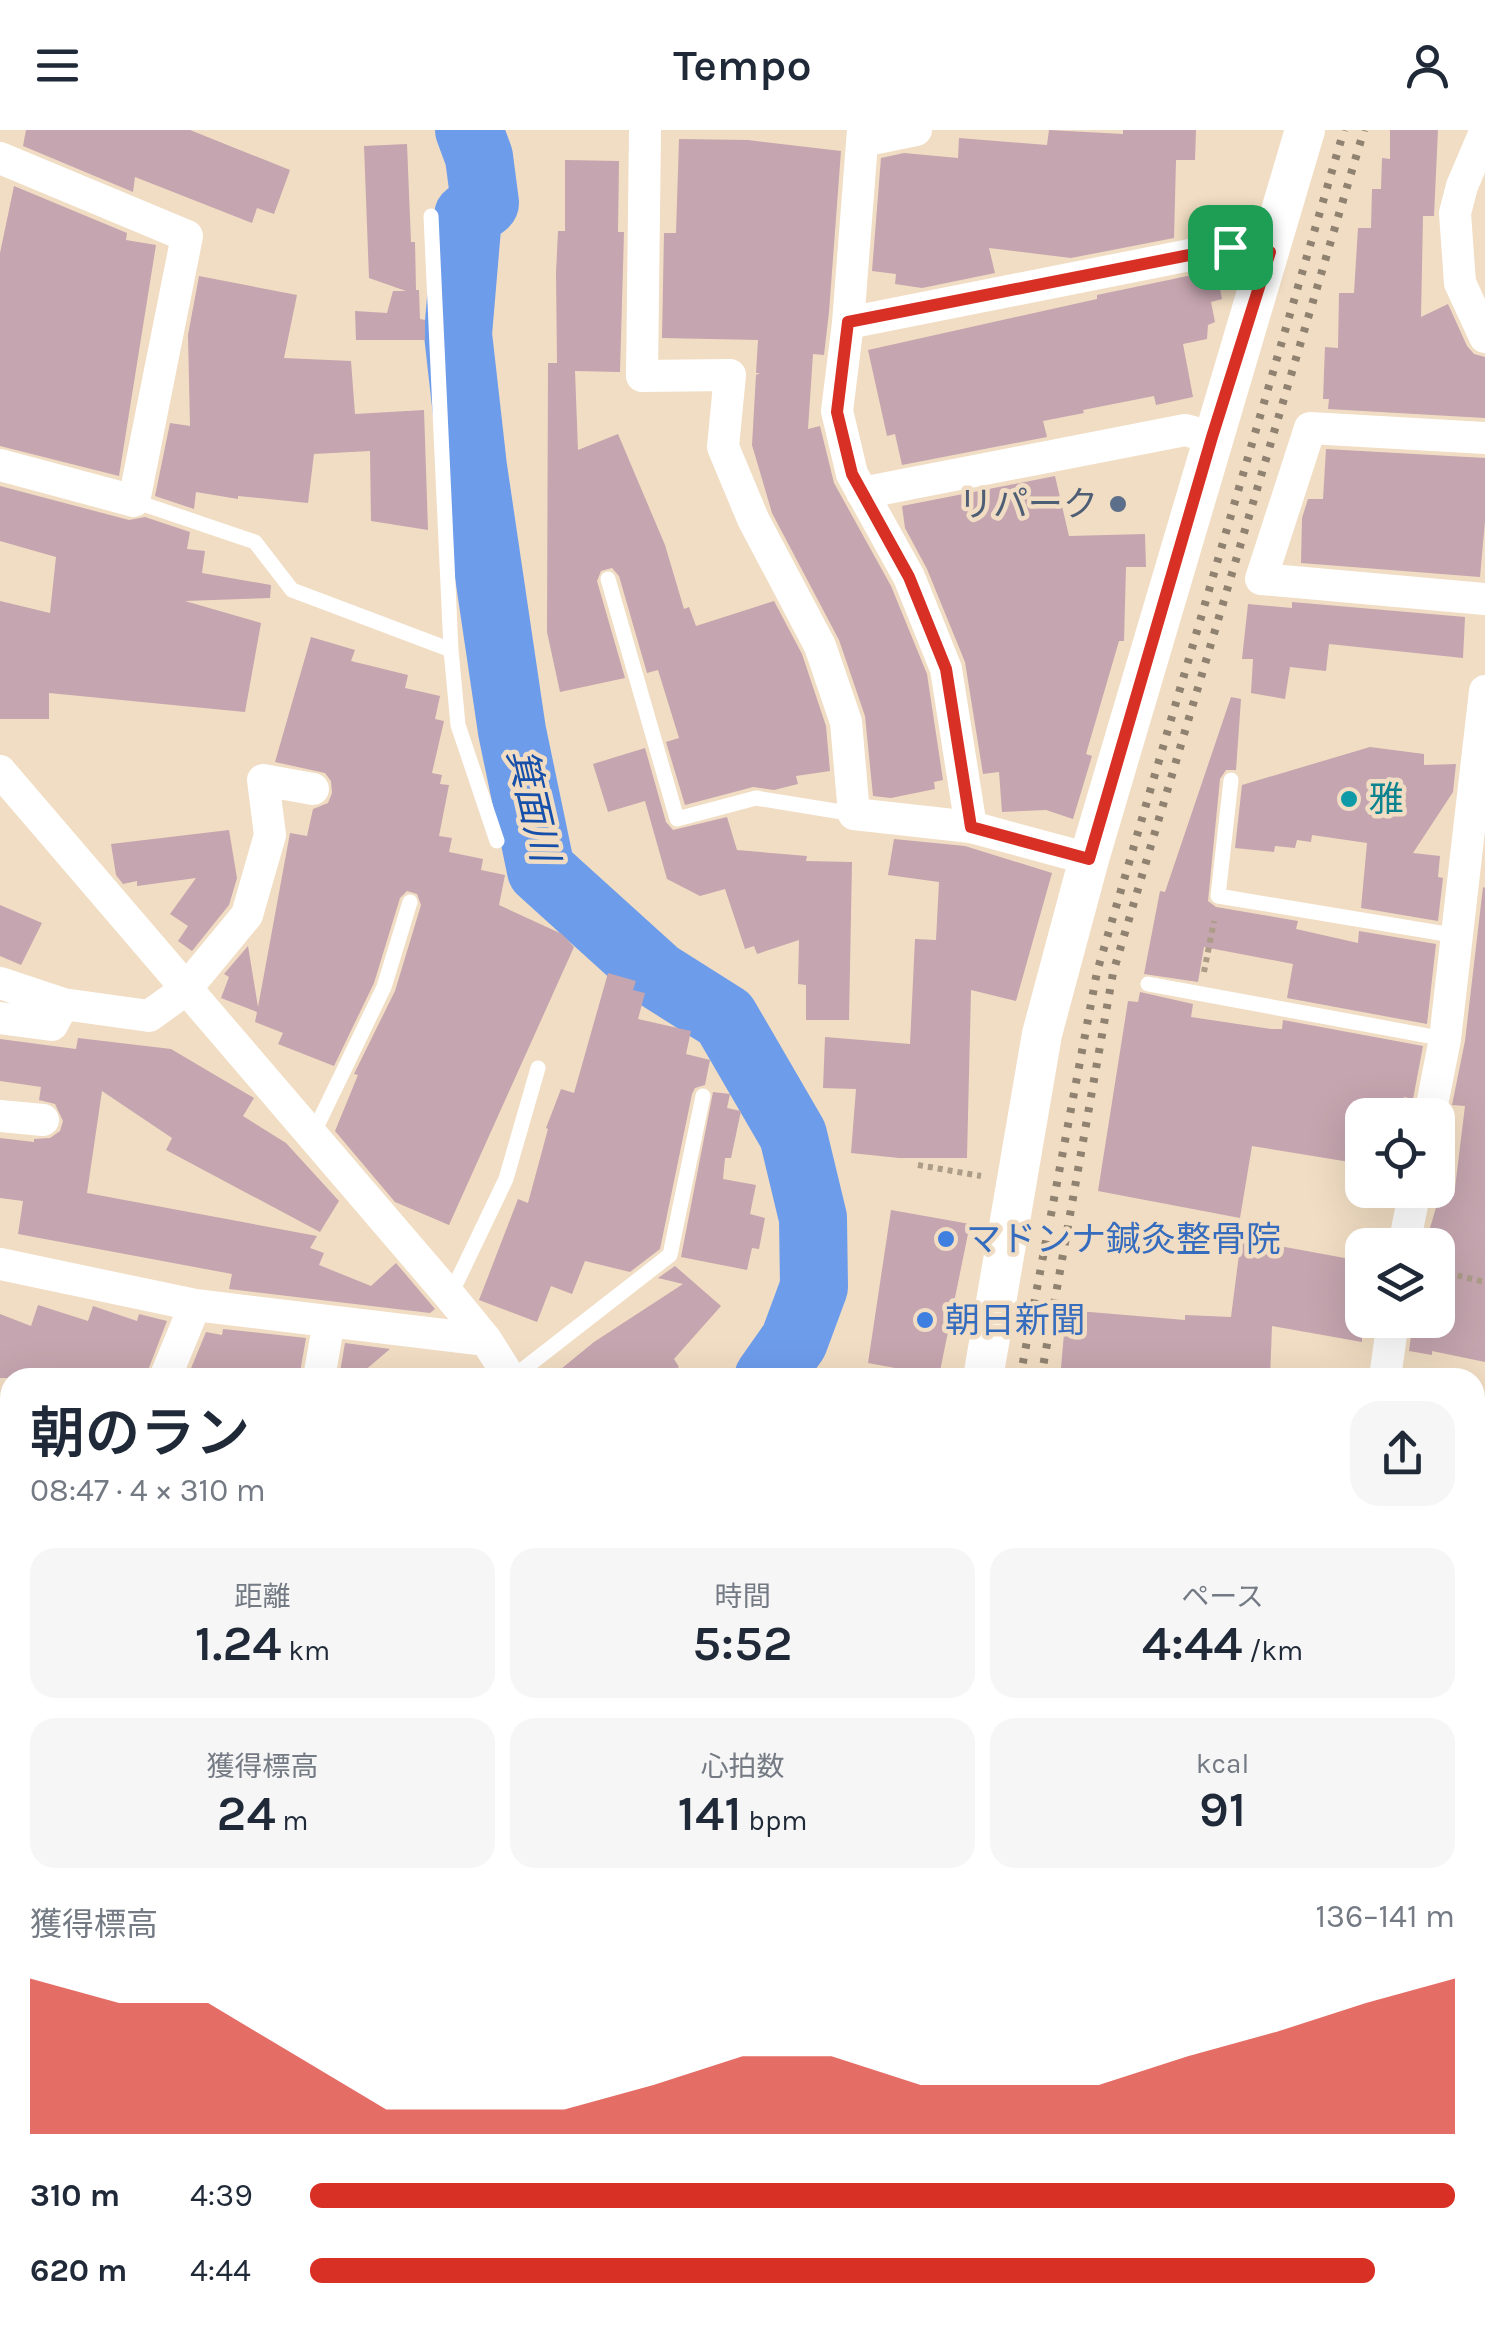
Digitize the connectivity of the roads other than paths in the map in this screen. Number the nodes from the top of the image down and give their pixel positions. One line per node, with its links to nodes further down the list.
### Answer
1 (645, 130): 23 (street)
2 (916, 130): 5 (street)
3 (1305, 130): 8 (street)
4 (1485, 132): 10 (street)
5 (862, 136): 9 (street)
6 (0, 158): 15 (street)
7 (432, 216): 18 (lane)
8 (1270, 252): 9 (street); 11 (street)
9 (848, 322): 14 (street)
10 (1485, 337)
11 (1212, 437): 14 (street); 26 (street)
12 (1485, 438): 17 (street)
13 (0, 465): 15 (street)
14 (862, 493): 24 (street)
15 (134, 502): 18 (lane)
16 (608, 578): 23 (lane)
17 (1485, 599)
18 (451, 650): 25 (lane)
19 (1485, 691): 28 (street)
20 (0, 771): 31 (street)
21 (1230, 780): 28 (lane)
22 (314, 789): 31 (street)
23 (854, 814): 24 (street)
24 (971, 827): 26 (street)
25 (497, 841)
26 (1089, 859): 51 (street)
27 (410, 902): 40 (lane)
28 (1458, 936): 34 (street)
29 (0, 984): 32 (street)
30 (1148, 984): 34 (lane)
31 (185, 990): 32 (street); 40 (street)
32 (62, 1004): 33 (street)
33 (0, 1018)
34 (1445, 1039): 37 (street)
35 (538, 1068): 42 (lane)
36 (702, 1096): 50 (lane)
37 (1433, 1098)
38 (0, 1116): 39 (street)
39 (43, 1120)
40 (312, 1136): 42 (street)
41 (0, 1264): 43 (street)
42 (450, 1296): 46 (street)
43 (196, 1305): 44 (street); 47 (street)
44 (329, 1321): 46 (street); 48 (street)
45 (1391, 1338): 52 (street)
46 (486, 1340): 49 (street)
47 (169, 1368)
48 (321, 1368)
49 (504, 1368)
50 (524, 1368)
51 (985, 1368)
52 (1386, 1368)

